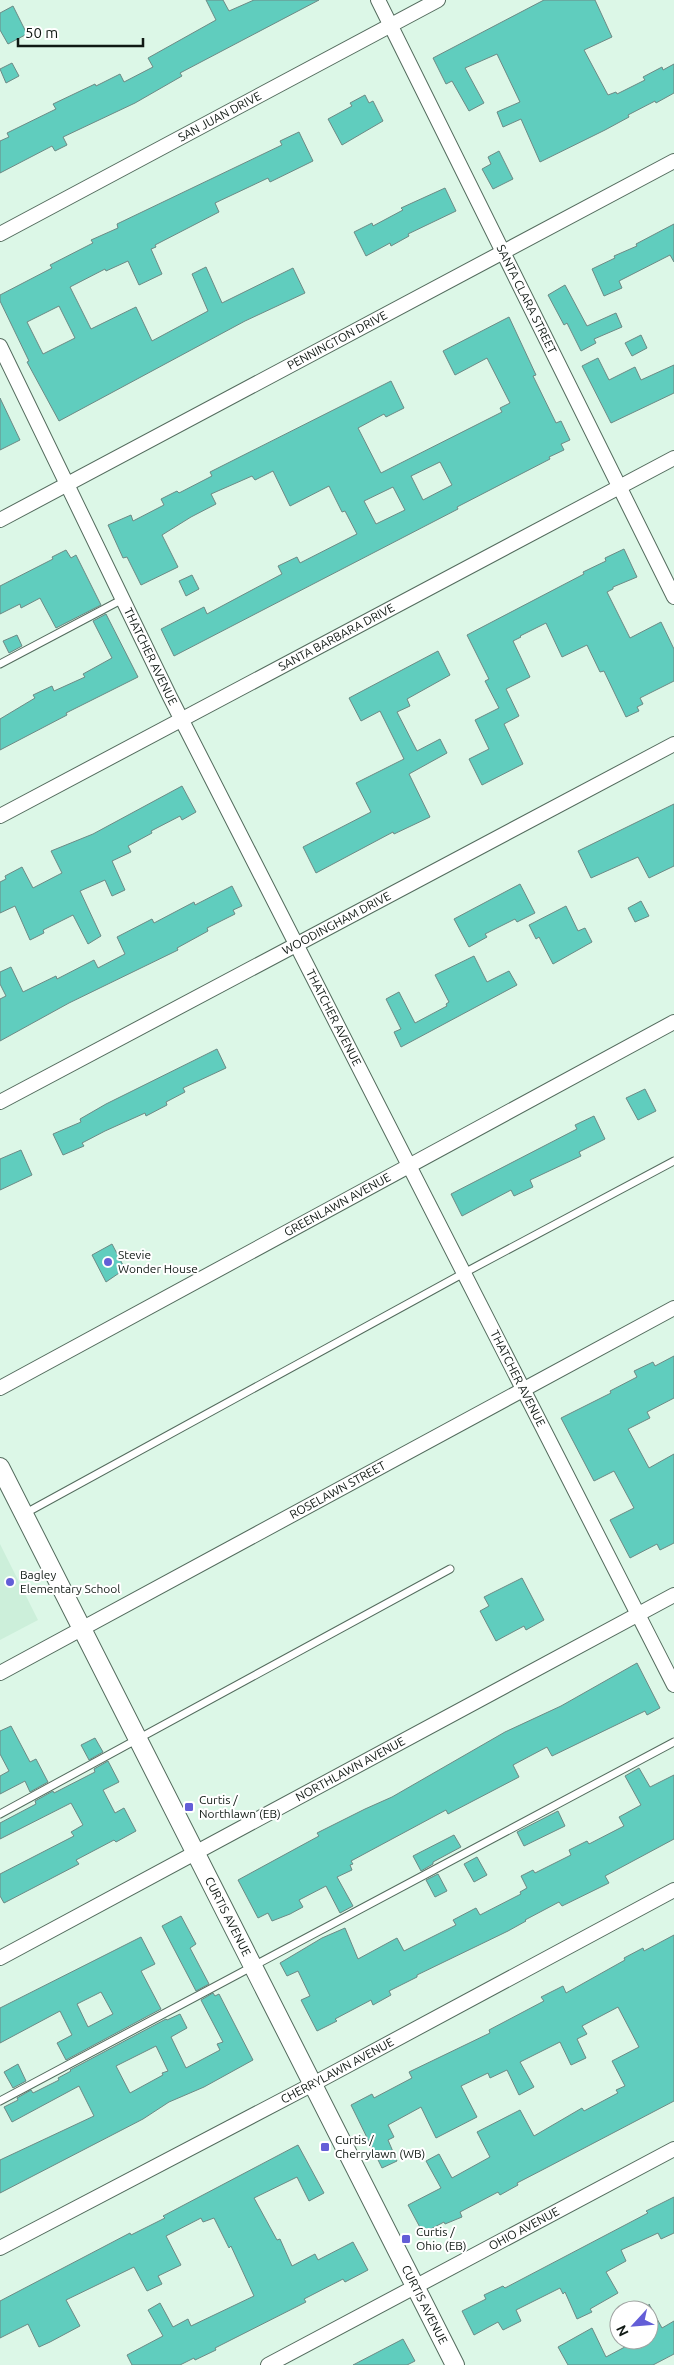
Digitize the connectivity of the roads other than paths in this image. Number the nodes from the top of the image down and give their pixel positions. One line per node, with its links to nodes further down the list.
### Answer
1 (378, 0): 3 (street, SANTA CLARA STREET)
2 (438, 0): 3 (street, SAN JUAN DRIVE)
3 (391, 25): 5 (street, SAN JUAN DRIVE); 6 (street, SANTA CLARA STREET)
4 (674, 160): 6 (street, PENNINGTON DRIVE)
5 (0, 234)
6 (503, 252): 9 (street, PENNINGTON DRIVE); 10 (street, SANTA CLARA STREET)
7 (0, 346): 9 (street, THATCHER AVENUE)
8 (674, 458): 10 (street, SANTA BARBARA DRIVE)
9 (68, 484): 11 (street, PENNINGTON DRIVE); 13 (street, THATCHER AVENUE)
10 (620, 487): 12 (street, SANTA CLARA STREET); 15 (street, SANTA BARBARA DRIVE)
11 (0, 520)
12 (674, 597)
13 (124, 599): 14 (lane); 15 (street, THATCHER AVENUE)
14 (0, 664)
15 (182, 720): 17 (street, SANTA BARBARA DRIVE); 18 (street, THATCHER AVENUE)
16 (674, 744): 18 (street, WOODINGHAM DRIVE)
17 (0, 816)
18 (296, 946): 20 (street, WOODINGHAM DRIVE); 22 (street, THATCHER AVENUE)
19 (674, 1022): 22 (street, GREENLAWN AVENUE)
20 (0, 1102)
21 (674, 1161): 23 (lane)
22 (409, 1166): 23 (street, THATCHER AVENUE); 25 (street, GREENLAWN AVENUE)
23 (464, 1273): 26 (street, THATCHER AVENUE); 28 (lane)
24 (674, 1308): 26 (street, ROSELAWN STREET)
25 (0, 1388)
26 (523, 1390): 31 (street, THATCHER AVENUE); 32 (street, ROSELAWN STREET)
27 (0, 1467): 28 (street, CURTIS AVENUE)
28 (24, 1514): 32 (street, CURTIS AVENUE)
29 (450, 1569): 35 (lane)
30 (674, 1595): 31 (street, NORTHLAWN AVENUE)
31 (638, 1615): 34 (street, THATCHER AVENUE); 38 (street, NORTHLAWN AVENUE)
32 (82, 1629): 33 (street, ROSELAWN STREET); 35 (street, CURTIS AVENUE)
33 (0, 1673)
34 (674, 1685)
35 (139, 1740): 37 (lane); 38 (street, CURTIS AVENUE)
36 (674, 1742): 41 (lane)
37 (0, 1814)
38 (196, 1853): 40 (street, NORTHLAWN AVENUE); 41 (street, CURTIS AVENUE)
39 (674, 1890): 42 (street, CHERRYLAWN AVENUE)
40 (0, 1958)
41 (254, 1966): 42 (street, CURTIS AVENUE); 43 (lane)
42 (313, 2084): 45 (street, CHERRYLAWN AVENUE); 46 (street, CURTIS AVENUE)
43 (0, 2101)
44 (674, 2148): 46 (street, OHIO AVENUE)
45 (0, 2248)
46 (416, 2287): 47 (street, OHIO AVENUE); 48 (street, CURTIS AVENUE)
47 (268, 2365)
48 (456, 2365)

